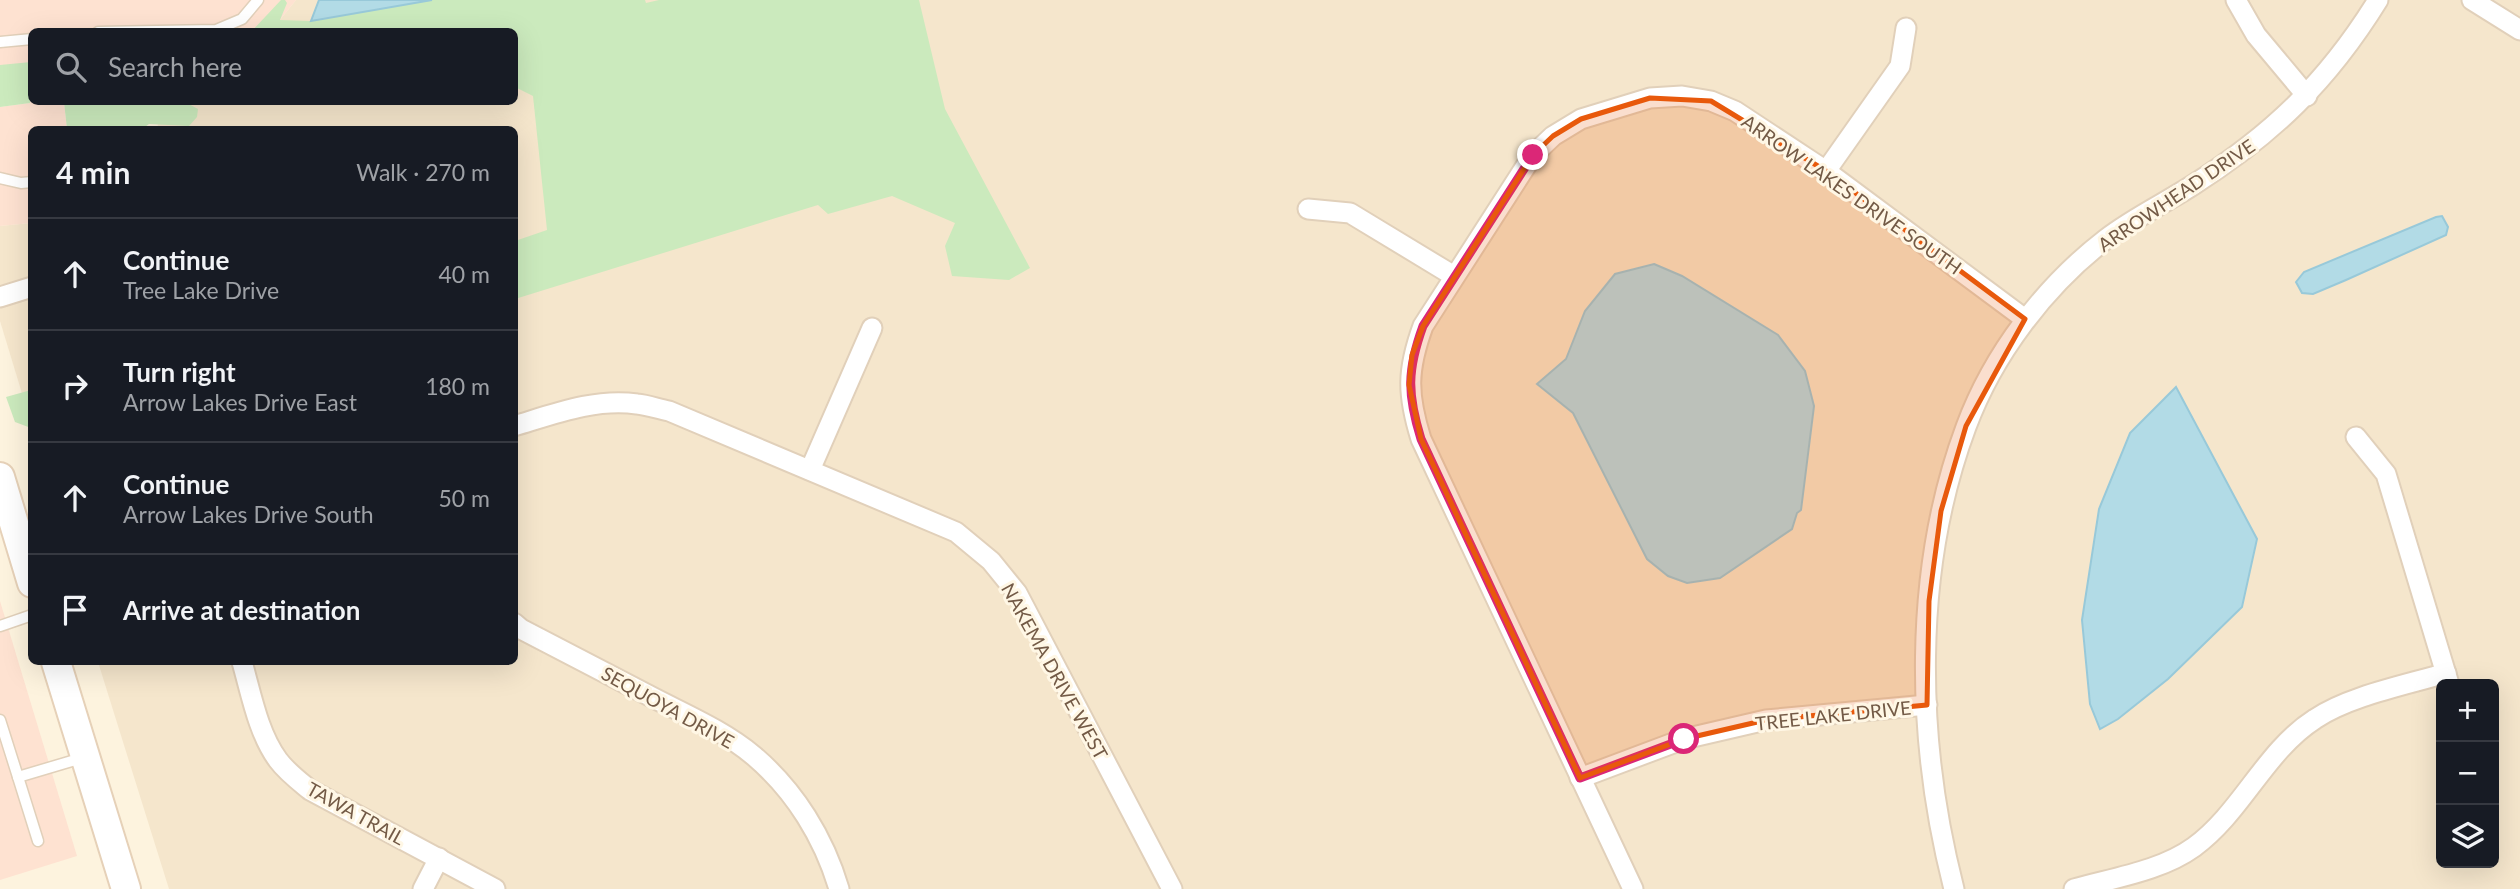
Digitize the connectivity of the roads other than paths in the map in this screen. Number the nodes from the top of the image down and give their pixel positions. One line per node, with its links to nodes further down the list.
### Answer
1 (258, 0): 5 (lane)
2 (2236, 0): 10 (street)
3 (2378, 0): 10 (street, ARROWHEAD DRIVE)
4 (2472, 0): 7 (street)
5 (221, 28)
6 (1906, 28): 11 (street)
7 (2520, 30)
8 (28, 38): 9 (lane)
9 (0, 42)
10 (2307, 96): 18 (street, ARROWHEAD DRIVE)
11 (1826, 171): 15 (street, ARROW LAKES DRIVE SOUTH); 18 (street, ARROW LAKES DRIVE SOUTH)
12 (0, 178): 13 (lane)
13 (28, 182)
14 (1308, 209): 15 (street)
15 (1454, 276): 36 (street, ARROW LAKES DRIVE SOUTH)
16 (28, 288): 17 (street)
17 (0, 297)
18 (2025, 319): 32 (street, ARROWHEAD DRIVE)
19 (872, 328): 22 (street)
20 (518, 425): 22 (street, NAKEMA DRIVE WEST)
21 (2356, 437): 30 (street)
22 (810, 470): 43 (street, NAKEMA DRIVE WEST)
23 (0, 477): 24 (main road)
24 (28, 568)
25 (28, 616): 26 (lane)
26 (0, 626)
27 (518, 626): 42 (street, SEQUOYA DRIVE)
28 (57, 665): 34 (main road)
29 (243, 665): 38 (street, TAWA TRAIL)
30 (2448, 679)
31 (2436, 682): 46 (street)
32 (1927, 705): 36 (street, TREE LAKE DRIVE); 45 (street, ARROWHEAD DRIVE)
33 (0, 720): 35 (lane)
34 (85, 756): 35 (lane); 39 (main road)
35 (18, 778): 37 (lane)
36 (1580, 778): 44 (street, ARROW LAKES DRIVE SOUTH)
37 (38, 841)
38 (439, 858): 40 (street); 41 (street, TAWA TRAIL)
39 (127, 889)
40 (423, 889)
41 (495, 889)
42 (839, 889)
43 (1172, 889)
44 (1633, 889)
45 (1954, 889)
46 (2074, 889)

